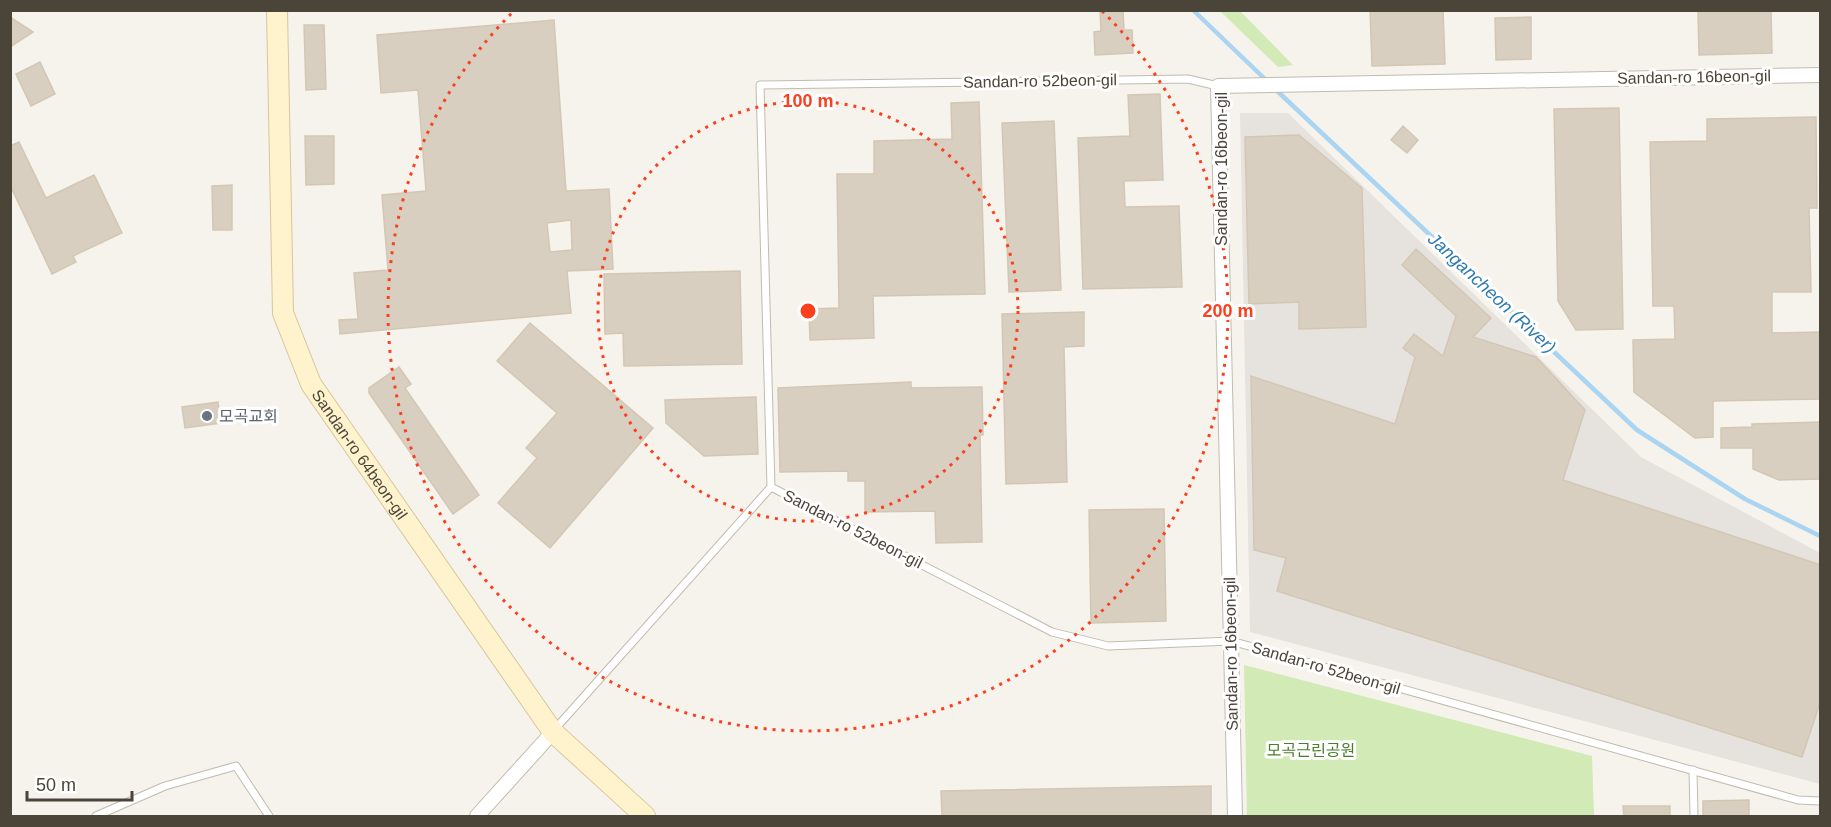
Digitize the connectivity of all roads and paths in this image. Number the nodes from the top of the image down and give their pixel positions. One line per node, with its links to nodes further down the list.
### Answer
1 (277, 10): 6 (street, Sandan-ro 64beon-gil)
2 (1821, 75): 3 (street, Sandan-ro 16beon-gil)
3 (1218, 86): 4 (lane, Sandan-ro 52beon-gil); 5 (street, Sandan-ro 16beon-gil)
4 (771, 487): 5 (lane, Sandan-ro 52beon-gil); 6 (lane, Sandan-ro 52beon-gil)
5 (1231, 641): 7 (lane, Sandan-ro 52beon-gil); 13 (street, Sandan-ro 16beon-gil)
6 (553, 732): 11 (street); 12 (street, Sandan-ro 64beon-gil)
7 (1693, 770): 8 (lane, Sandan-ro 52beon-gil); 14 (lane)
8 (1821, 801)
9 (96, 816): 10 (lane)
10 (269, 816)
11 (477, 816)
12 (645, 816)
13 (1235, 816)
14 (1694, 816)

